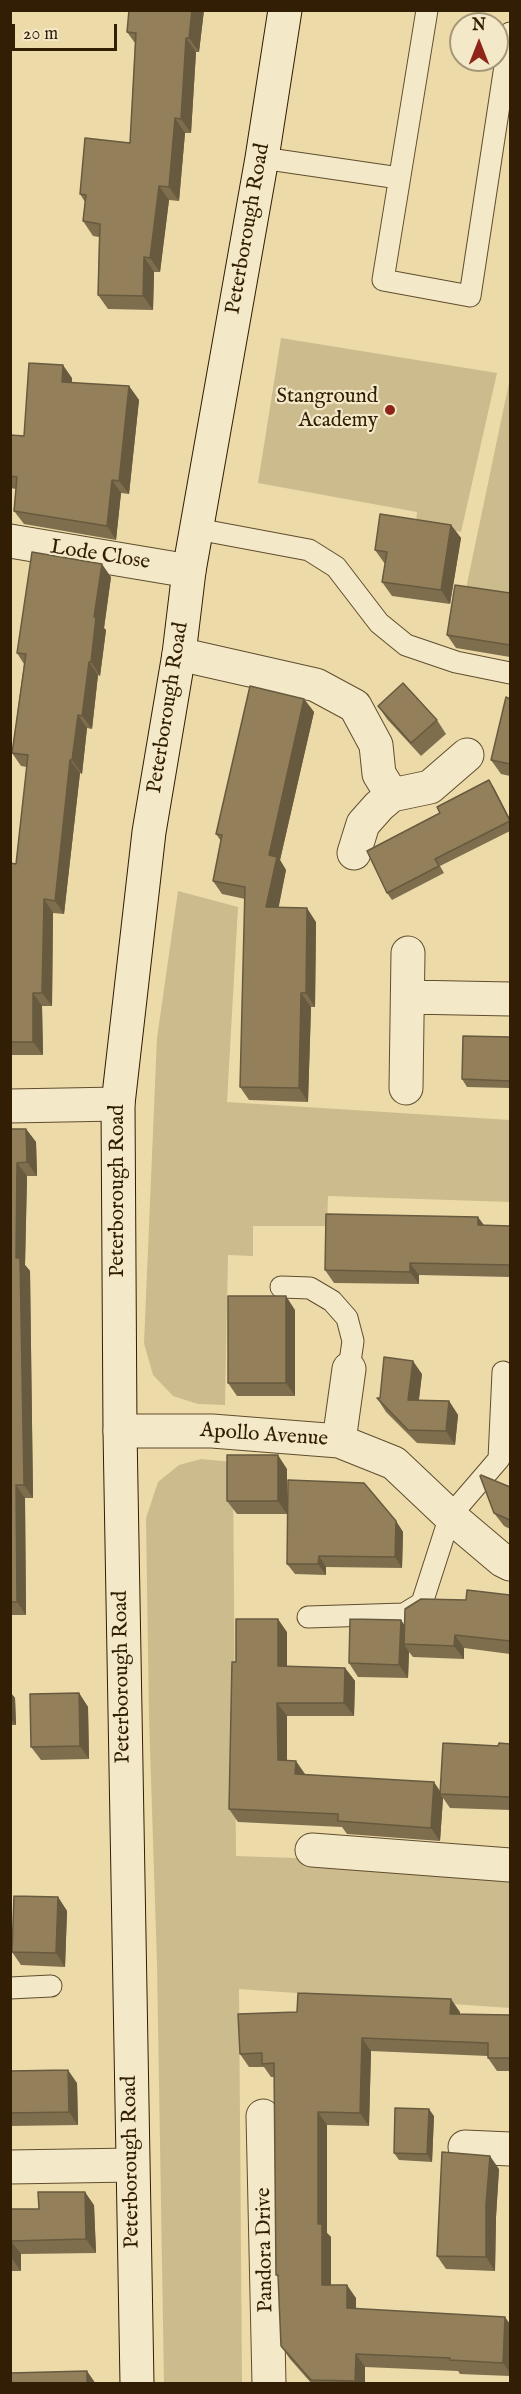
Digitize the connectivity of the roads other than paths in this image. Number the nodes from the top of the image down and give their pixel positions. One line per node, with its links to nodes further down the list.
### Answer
1 (285, 10): 4 (main road, Peterborough Road)
2 (427, 10): 5 (lane)
3 (510, 33): 5 (lane)
4 (262, 158): 5 (lane); 6 (main road, Peterborough Road)
5 (399, 178)
6 (197, 529): 8 (main road, Peterborough Road); 10 (lane)
7 (10, 541): 8 (main road, Lode Close)
8 (189, 571): 9 (main road, Peterborough Road)
9 (179, 654): 12 (main road); 18 (main road, Peterborough Road)
10 (510, 673)
11 (467, 755): 12 (main road)
12 (392, 795): 13 (main road)
13 (354, 854)
14 (408, 953): 15 (main road)
15 (408, 997): 16 (main road); 17 (main road)
16 (510, 999)
17 (406, 1088)
18 (118, 1104): 19 (main road); 23 (main road, Peterborough Road)
19 (10, 1106)
20 (281, 1287): 21 (lane)
21 (349, 1369): 24 (main road)
22 (503, 1372): 25 (lane)
23 (120, 1431): 24 (main road, Apollo Avenue); 35 (main road, Peterborough Road)
24 (339, 1441): 25 (main road, Apollo Avenue)
25 (450, 1516): 26 (main road, Apollo Avenue); 27 (lane)
26 (510, 1564)
27 (308, 1617)
28 (312, 1850): 29 (main road)
29 (510, 1865)
30 (51, 1986): 31 (lane)
31 (10, 1988)
32 (263, 2116): 38 (main road, Pandora Drive)
33 (465, 2148): 34 (main road)
34 (510, 2149)
35 (132, 2164): 36 (main road); 37 (main road, Peterborough Road)
36 (10, 2167)
37 (137, 2384)
38 (269, 2384)

